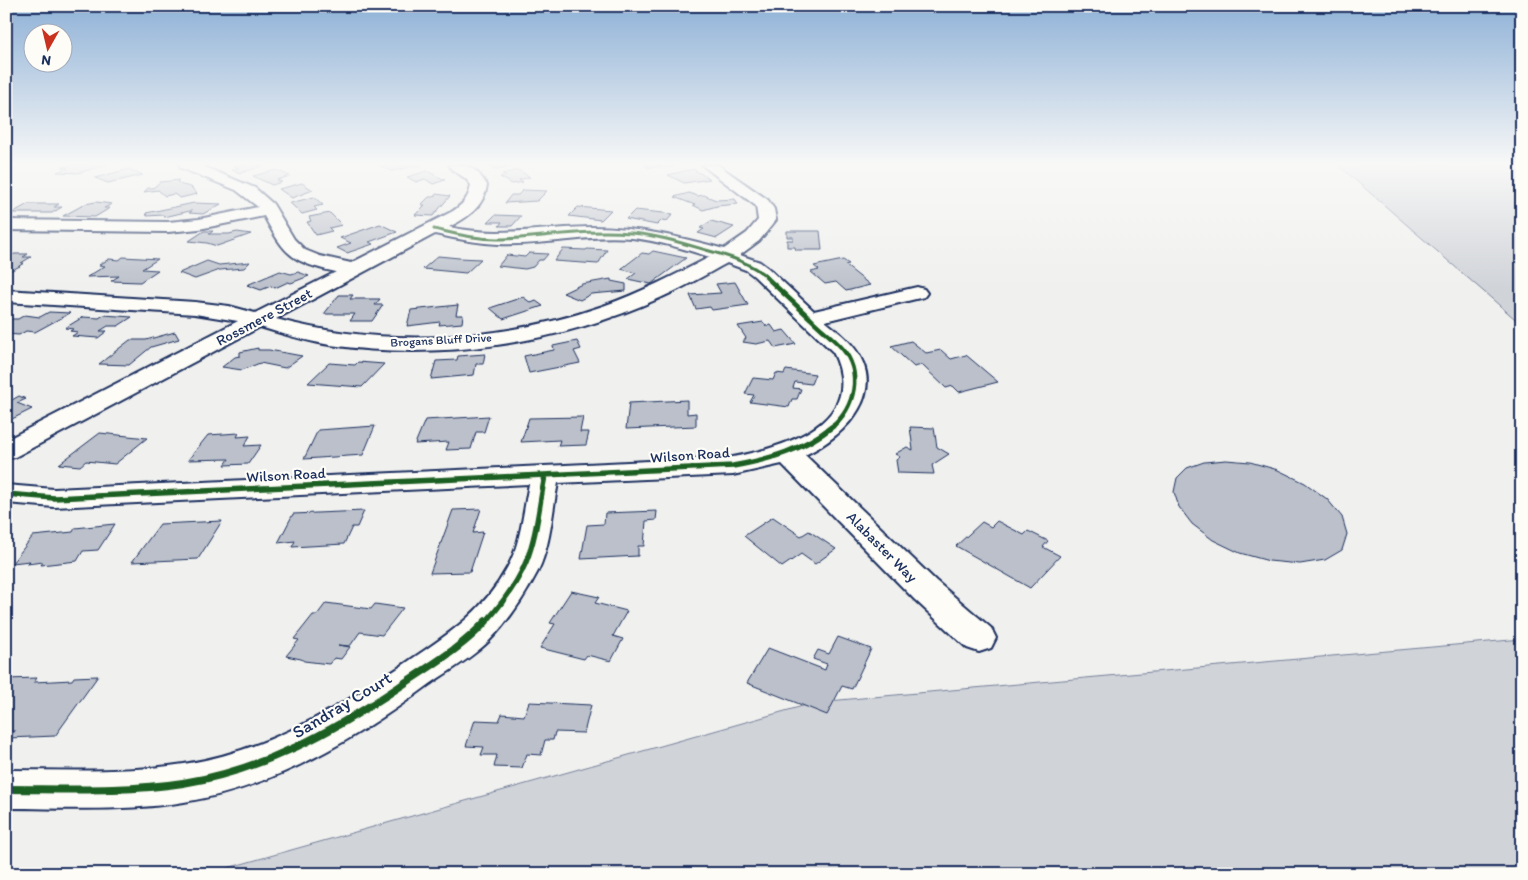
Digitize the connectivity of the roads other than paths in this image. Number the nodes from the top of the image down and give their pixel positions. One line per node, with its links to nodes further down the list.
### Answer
1 (265, 206): 4 (street)
2 (471, 206): 6 (street, Rossmere Street)
3 (763, 206): 7 (street, Brogans Bluff Drive)
4 (268, 210): 5 (street); 8 (street)
5 (6, 225)
6 (434, 229): 7 (street, Wilson Road); 8 (street, Rossmere Street)
7 (724, 255): 11 (street, Wilson Road); 12 (street, Brogans Bluff Drive)
8 (354, 270): 12 (street, Rossmere Street)
9 (917, 292): 11 (street)
10 (6, 296): 12 (street, Brogans Bluff Drive)
11 (810, 318): 14 (street, Wilson Road)
12 (257, 320): 13 (street, Rossmere Street)
13 (6, 451)
14 (788, 453): 15 (street, Wilson Road); 17 (street, Alabaster Way)
15 (545, 476): 16 (street, Wilson Road); 18 (street, Sandray Court)
16 (6, 494)
17 (979, 638)
18 (6, 789)

